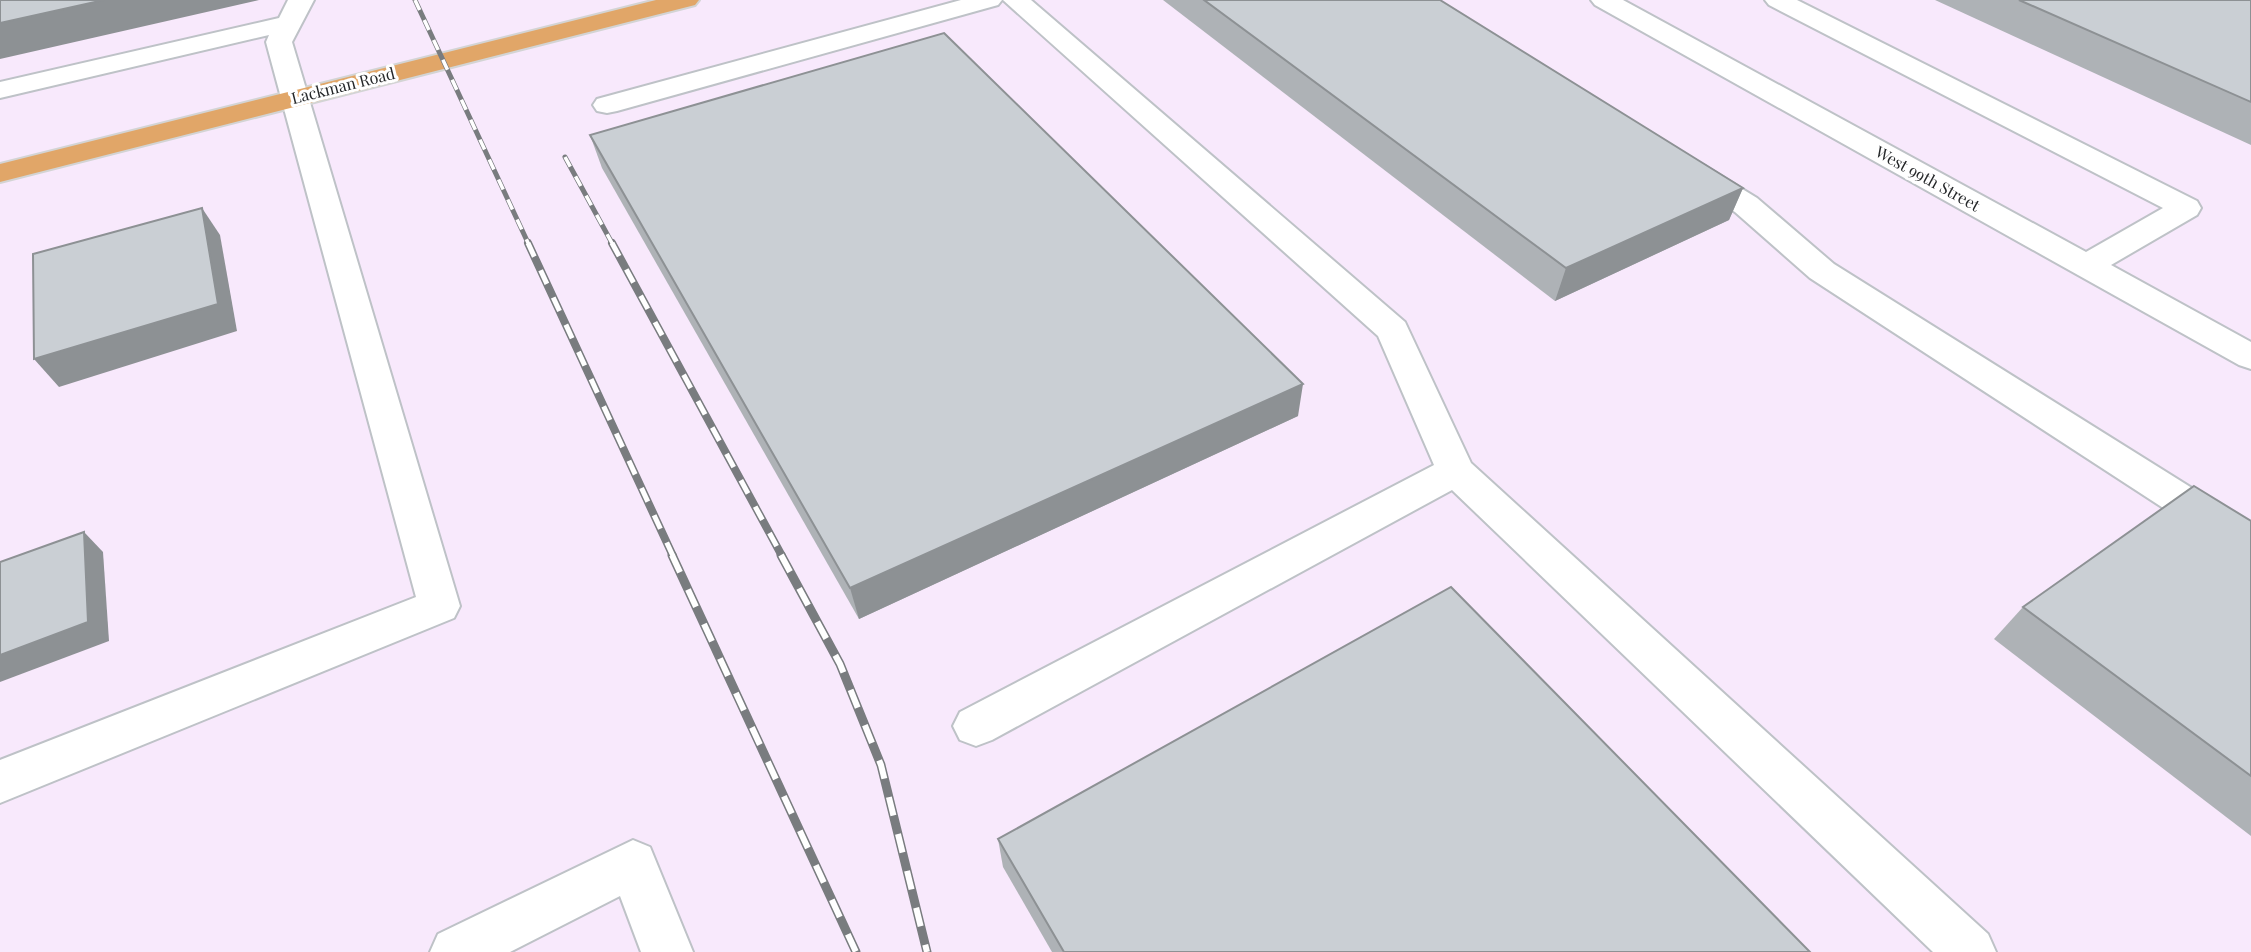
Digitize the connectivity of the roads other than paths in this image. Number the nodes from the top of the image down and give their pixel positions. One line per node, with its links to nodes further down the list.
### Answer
1 (686, 0): 8 (main road, Lackman Road)
2 (989, 0): 9 (street)
3 (1016, 0): 14 (street)
4 (1604, 0): 12 (street, West 99th Street)
5 (1778, 0): 12 (street)
6 (295, 11): 7 (street); 8 (street)
7 (0, 90)
8 (295, 97): 11 (main road, Lackman Road); 17 (street)
9 (607, 105)
10 (1664, 153): 15 (street)
11 (0, 173)
12 (2086, 266): 13 (street, West 99th Street)
13 (2251, 357)
14 (1457, 471): 16 (street); 20 (street)
15 (2251, 545)
16 (976, 726)
17 (0, 782)
18 (456, 952): 19 (street)
19 (667, 952)
20 (1970, 952)

